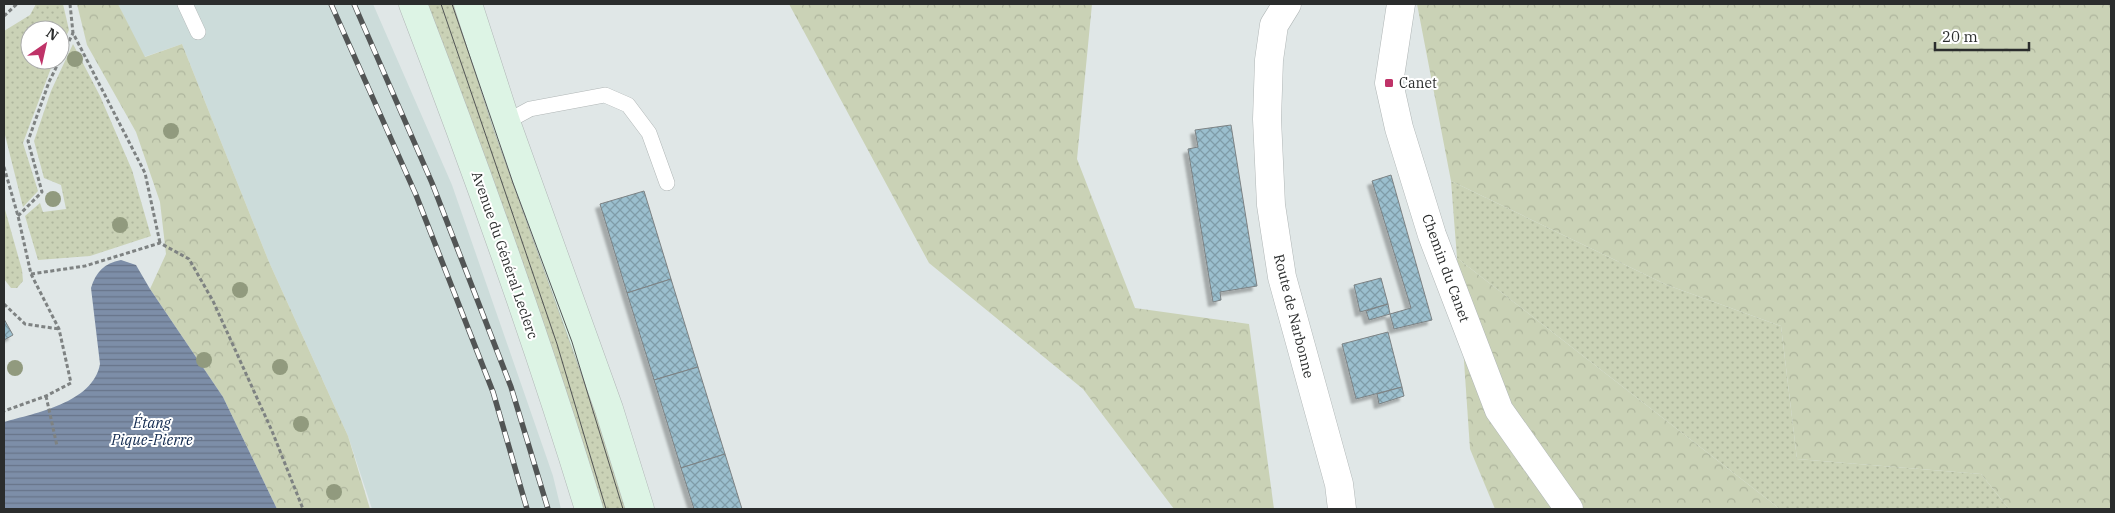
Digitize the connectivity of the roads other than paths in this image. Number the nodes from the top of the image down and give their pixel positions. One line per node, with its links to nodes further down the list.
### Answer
1 (185, 4): 6 (lane)
2 (413, 4): 9 (main road, Avenue du Général Leclerc)
3 (468, 4): 7 (main road)
4 (1287, 4): 11 (street, Route de Narbonne)
5 (1401, 4): 12 (street, Chemin du Canet)
6 (198, 32)
7 (506, 122): 8 (lane); 10 (main road)
8 (668, 183)
9 (589, 509)
10 (640, 509)
11 (1342, 509)
12 (1569, 509)

